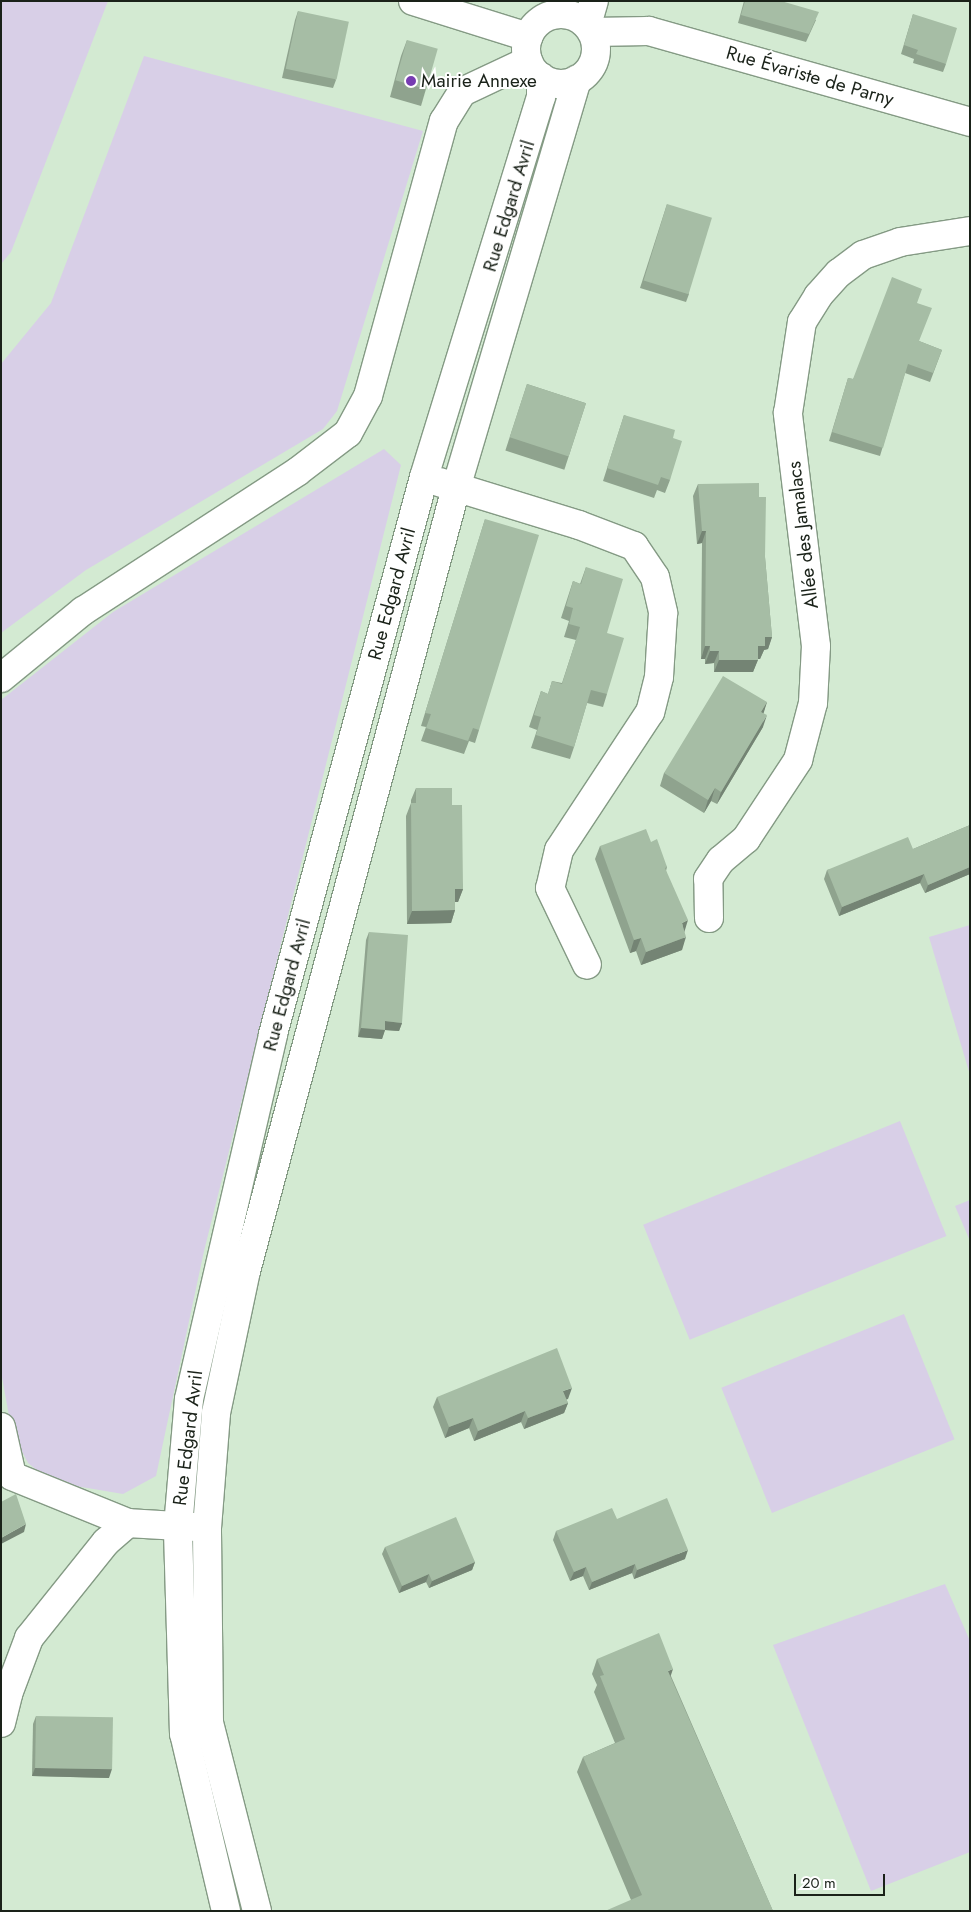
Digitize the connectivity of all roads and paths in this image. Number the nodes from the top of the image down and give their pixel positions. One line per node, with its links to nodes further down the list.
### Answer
1 (413, 1): 4 (street)
2 (561, 8): 3 (street); 4 (street)
3 (592, 29): 5 (street); 6 (street, Rue Évariste de Parny)
4 (532, 58): 5 (street); 8 (street, Rue Edgard Avril); 10 (street)
5 (576, 80): 9 (street, Rue Edgard Avril)
6 (970, 122)
7 (970, 231): 11 (street, Allée des Jamalacs)
8 (424, 477): 9 (street); 15 (street, Rue Edgard Avril)
9 (456, 488): 12 (street); 16 (street, Rue Edgard Avril)
10 (1, 678)
11 (708, 918)
12 (587, 965)
13 (1, 1427): 14 (street)
14 (128, 1523): 15 (street); 17 (street)
15 (178, 1527): 16 (street); 18 (street, Rue Edgard Avril)
16 (207, 1528): 19 (street, Rue Edgard Avril)
17 (1, 1723)
18 (226, 1911)
19 (257, 1911)

